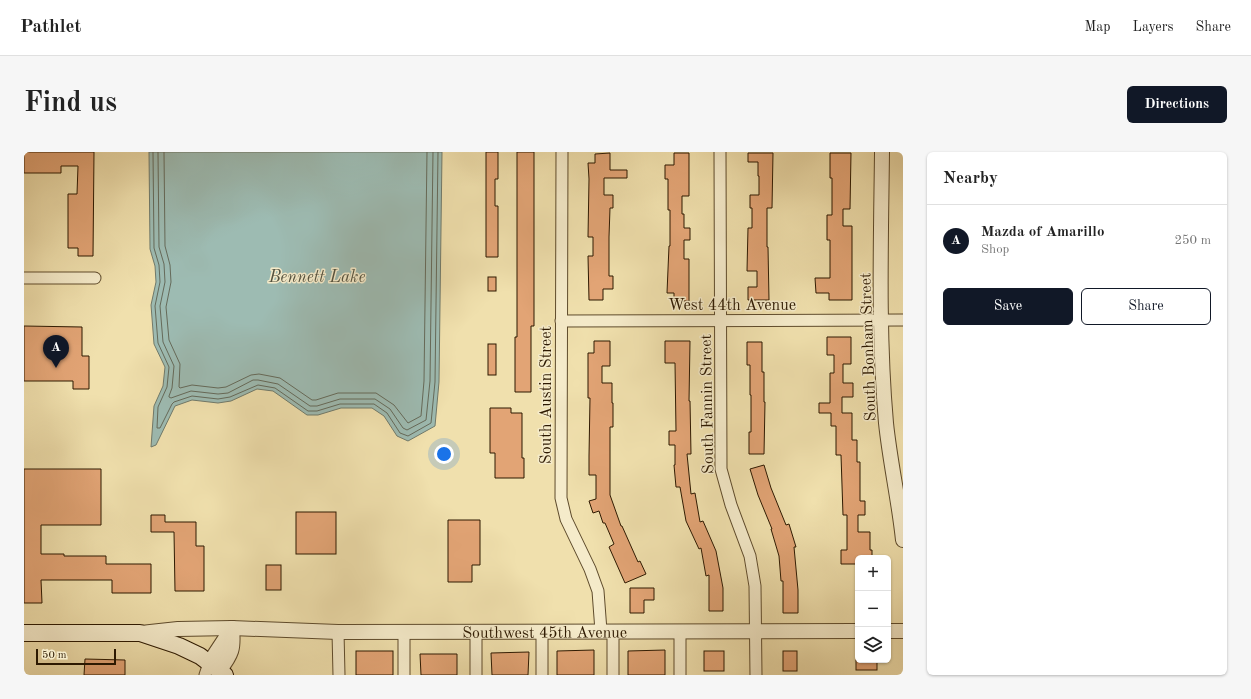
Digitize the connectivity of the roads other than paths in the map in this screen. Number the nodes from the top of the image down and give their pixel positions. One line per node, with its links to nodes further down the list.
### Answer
1 (562, 152): 8 (street, South Austin Street)
2 (720, 152): 9 (street, South Fannin Street)
3 (882, 152): 6 (street, South Bonham Street)
4 (24, 278): 5 (street)
5 (95, 278)
6 (881, 320): 7 (street, West 44th Avenue); 9 (street, West 44th Avenue); 10 (street, South Bonham Street)
7 (903, 320)
8 (561, 321): 9 (street, West 44th Avenue); 13 (street, South Austin Street)
9 (720, 321): 15 (street, South Fannin Street)
10 (903, 540)
11 (232, 628): 12 (street, Southwest 45th Avenue); 24 (street, Southwest 45th Avenue); 25 (street); 26 (street)
12 (267, 630): 19 (street, Southwest 45th Avenue); 25 (street)
13 (607, 631): 14 (street, Southwest 45th Avenue); 22 (street, Southwest 45th Avenue); 31 (street, South Austin Street)
14 (680, 631): 15 (street, Southwest 45th Avenue); 32 (street)
15 (756, 631): 16 (street, Southwest 45th Avenue); 33 (street, South Fannin Street)
16 (855, 631)
17 (891, 631): 18 (street)
18 (903, 631)
19 (338, 632): 20 (street, Southwest 45th Avenue); 27 (street)
20 (404, 632): 21 (street, Southwest 45th Avenue); 28 (street)
21 (476, 632): 22 (street, Southwest 45th Avenue); 29 (street)
22 (542, 632): 30 (street)
23 (24, 633): 24 (main road)
24 (140, 633): 26 (main road)
25 (232, 649): 26 (street)
26 (215, 671)
27 (339, 675)
28 (404, 675)
29 (476, 675)
30 (542, 675)
31 (613, 675)
32 (680, 675)
33 (756, 675)

